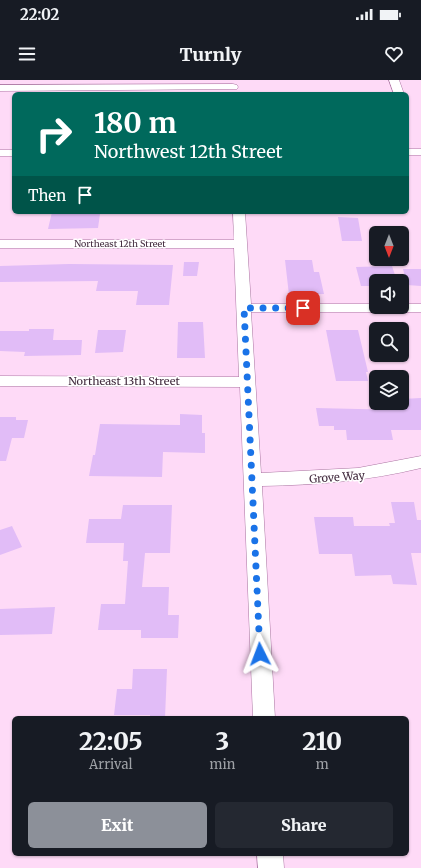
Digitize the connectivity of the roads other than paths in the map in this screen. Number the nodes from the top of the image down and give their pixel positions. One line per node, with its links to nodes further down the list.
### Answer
1 (394, 80): 4 (street)
2 (233, 87): 3 (street)
3 (0, 88)
4 (398, 92)
5 (409, 152): 6 (street)
6 (421, 152)
7 (0, 153): 8 (street)
8 (12, 153)
9 (239, 214): 11 (street)
10 (0, 244): 11 (street, Northeast 12th Street)
11 (240, 244): 12 (street)
12 (244, 308): 13 (street); 15 (street)
13 (421, 308)
14 (0, 381): 15 (street, Northeast 13th Street)
15 (247, 382): 17 (street)
16 (421, 462): 17 (street, Grove Way)
17 (252, 480): 18 (street)
18 (264, 716)
19 (270, 856): 20 (street)
20 (271, 868)

